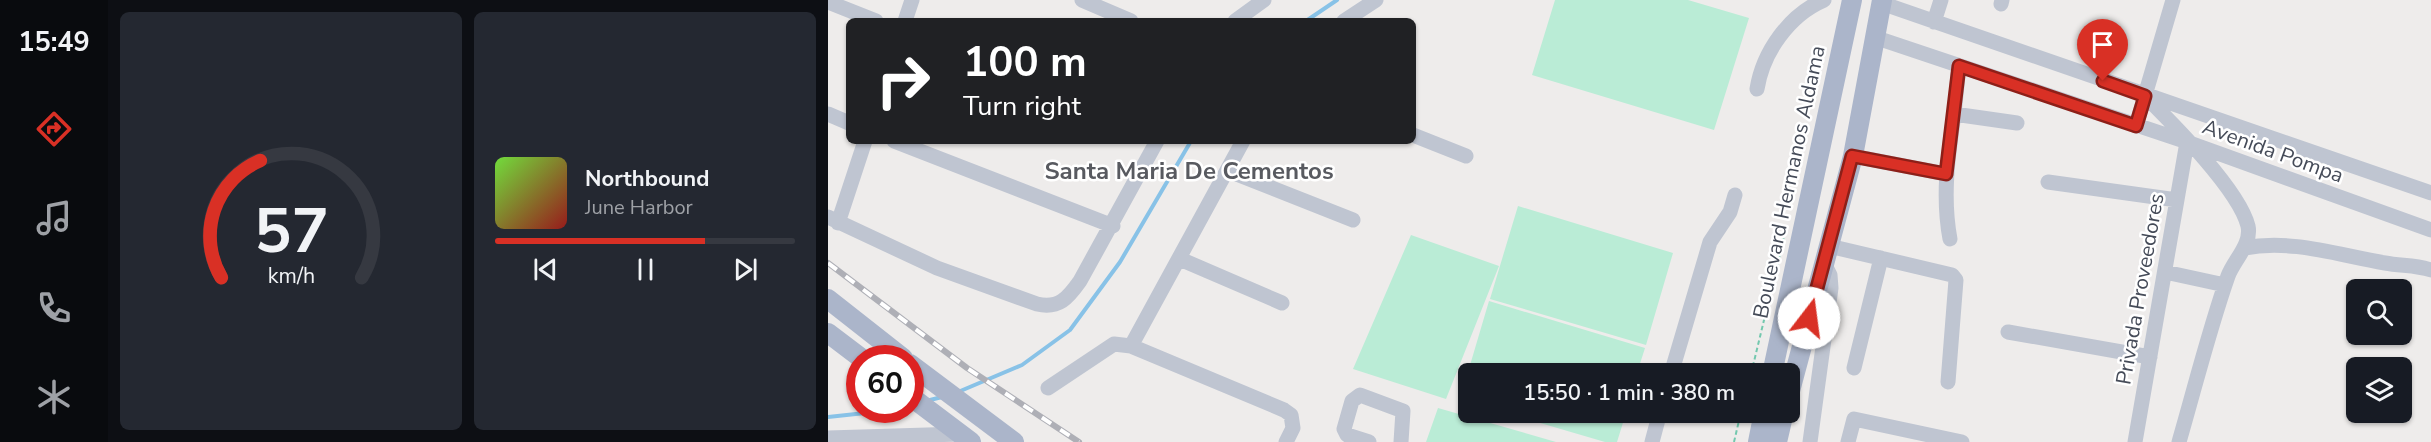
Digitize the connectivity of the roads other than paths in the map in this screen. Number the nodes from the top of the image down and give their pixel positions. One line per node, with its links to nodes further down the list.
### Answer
1 (912, 0): 12 (street)
2 (1082, 0): 13 (street)
3 (1264, 0): 14 (street)
4 (1376, 0): 15 (street)
5 (1824, 0): 18 (street)
6 (1941, 0): 16 (street)
7 (2173, 0): 19 (street)
8 (828, 2): 11 (street)
9 (1850, 8): 10 (main road); 60 (main road, Boulevard Hermanos Aldama)
10 (1879, 15): 16 (street, Avenida Pompa); 17 (street); 32 (main road)
11 (868, 18)
12 (906, 18)
13 (1124, 18)
14 (1239, 18)
15 (1349, 18)
16 (1934, 22): 19 (street, Avenida Pompa)
17 (1959, 66): 21 (street); 24 (street)
18 (1757, 89)
19 (2145, 96): 24 (street); 26 (street, Avenida Pompa); 36 (street)
20 (828, 114): 22 (street)
21 (1954, 114): 23 (street); 34 (street)
22 (846, 122)
23 (2017, 123)
24 (2136, 126): 26 (street)
25 (1416, 136): 31 (street)
26 (2187, 142): 38 (street, Privada Proveedores); 42 (street, Avenida Pompa); 44 (street)
27 (864, 144): 39 (street)
28 (902, 144): 41 (street)
29 (1154, 144): 41 (street)
30 (1242, 144): 33 (street)
31 (1466, 156)
32 (1852, 156): 34 (street); 45 (main road)
33 (1229, 171): 40 (street); 47 (street)
34 (1946, 174): 43 (street)
35 (2048, 182): 38 (street)
36 (2431, 193)
37 (1735, 195): 59 (street)
38 (2177, 200): 49 (street, Privada Proveedores)
39 (833, 220): 41 (street)
40 (1353, 220)
41 (1113, 226)
42 (2431, 230)
43 (1950, 239)
44 (2244, 248): 48 (street); 50 (street)
45 (1826, 255): 46 (street); 61 (main road); 81 (street)
46 (1881, 258): 62 (street); 64 (street)
47 (1180, 259): 52 (street); 56 (street)
48 (2431, 270)
49 (2165, 272): 50 (street); 58 (street, Privada Proveedores)
50 (2225, 285): 85 (street)
51 (828, 299): 55 (main road)
52 (1282, 303)
53 (2008, 332): 58 (street)
54 (828, 333): 57 (main road)
55 (886, 345)
56 (1131, 346): 65 (street); 74 (street)
57 (846, 347)
58 (2150, 357): 84 (street, Privada Proveedores)
59 (1674, 363)
60 (1774, 363)
61 (1797, 363)
62 (1854, 368)
63 (924, 374): 73 (main road)
64 (1948, 382)
65 (1048, 388)
66 (924, 406): 71 (main road)
67 (1657, 423): 77 (street)
68 (1758, 423): 78 (street)
69 (1761, 423): 79 (main road)
70 (1781, 423): 80 (main road)
71 (960, 433): 72 (street)
72 (828, 438)
73 (1014, 442)
74 (1286, 442)
75 (1369, 442): 76 (street)
76 (1401, 442)
77 (1652, 442)
78 (1750, 442)
79 (1758, 442)
80 (1777, 442)
81 (1810, 442)
82 (1848, 442): 83 (street)
83 (1962, 442)
84 (2135, 442)
85 (2179, 442)

